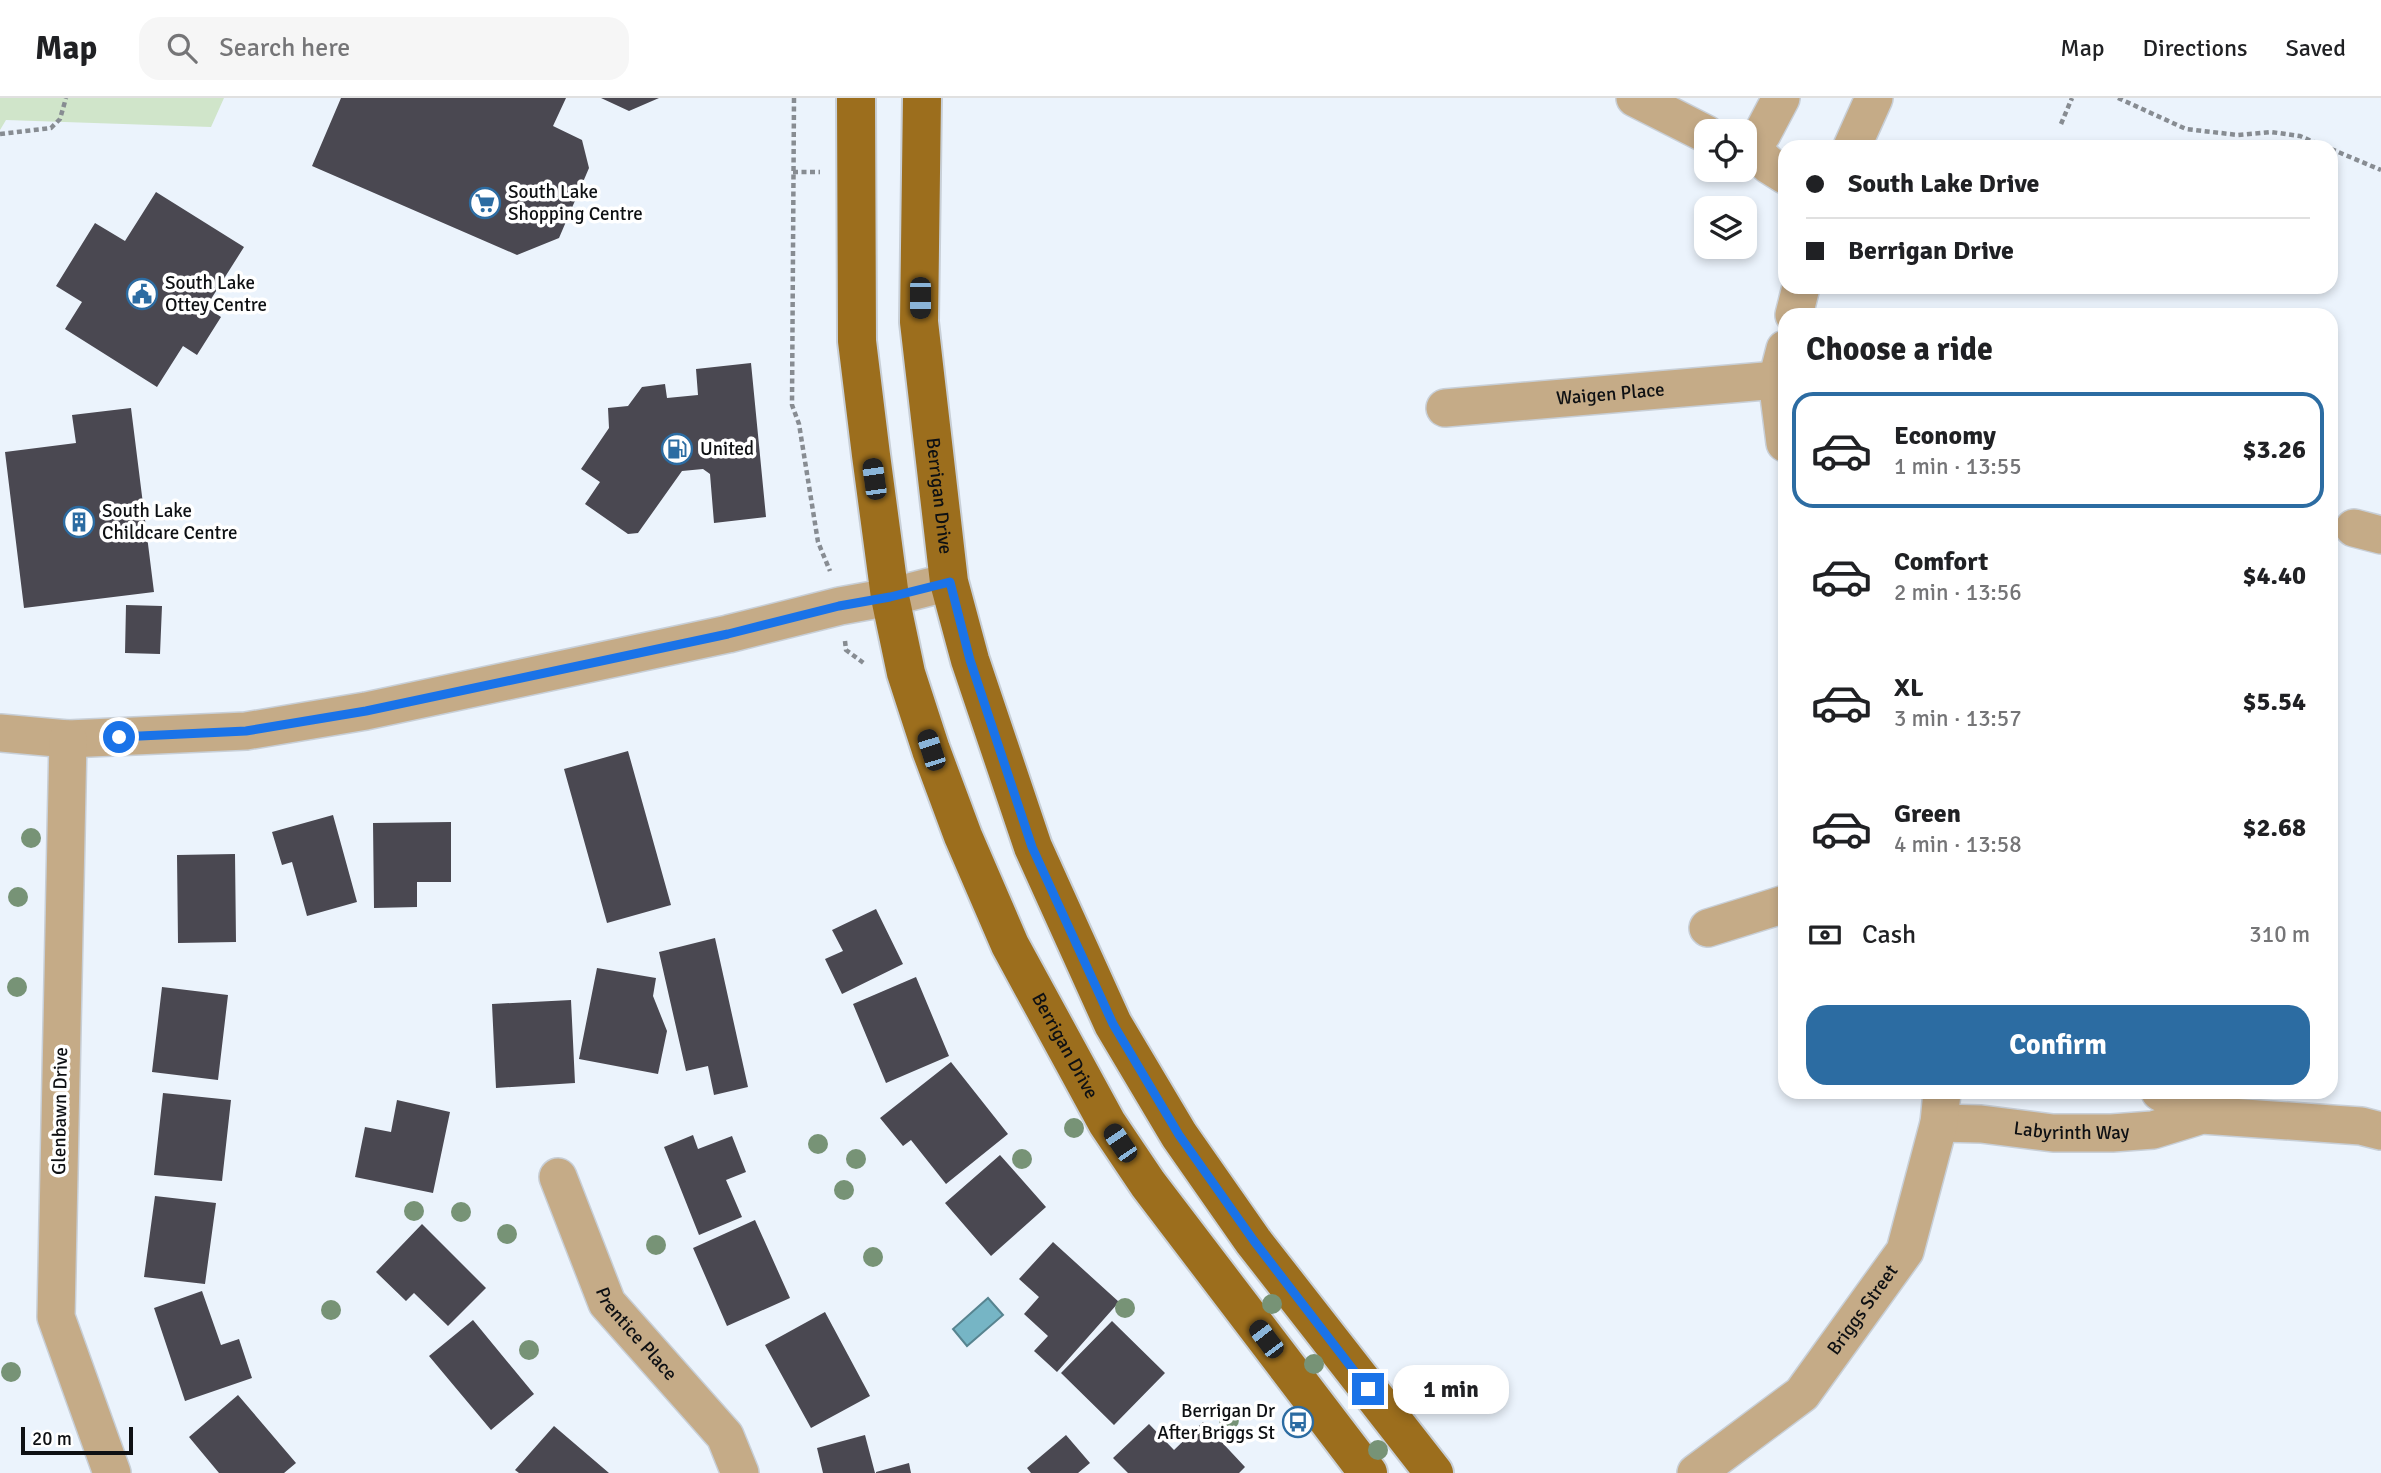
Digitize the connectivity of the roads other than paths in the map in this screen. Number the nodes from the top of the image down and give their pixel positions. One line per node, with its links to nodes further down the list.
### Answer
1 (856, 98): 14 (main road, Berrigan Drive)
2 (922, 98): 13 (main road, Berrigan Drive)
3 (1635, 98): 6 (street)
4 (1781, 98): 7 (street)
5 (1874, 98): 8 (street)
6 (1694, 128)
7 (1757, 138)
8 (1855, 140)
9 (1757, 155): 10 (street)
10 (1778, 171)
11 (1778, 365): 12 (street, Waigen Place)
12 (1445, 408)
13 (950, 582): 14 (street); 27 (main road, Berrigan Drive)
14 (890, 597): 16 (street); 26 (main road, Berrigan Drive)
15 (0, 733): 16 (street)
16 (68, 740): 24 (street, Glenbawn Drive)
17 (1778, 906): 18 (street)
18 (1708, 928)
19 (2173, 1099): 21 (street, Labyrinth Way)
20 (1941, 1108): 21 (street, Labyrinth Way); 28 (street, Briggs Street)
21 (2202, 1115): 22 (street, Labyrinth Way)
22 (2381, 1131)
23 (558, 1177): 25 (street, Prentice Place)
24 (112, 1473)
25 (740, 1473)
26 (1368, 1473)
27 (1434, 1473)
28 (1696, 1473)

